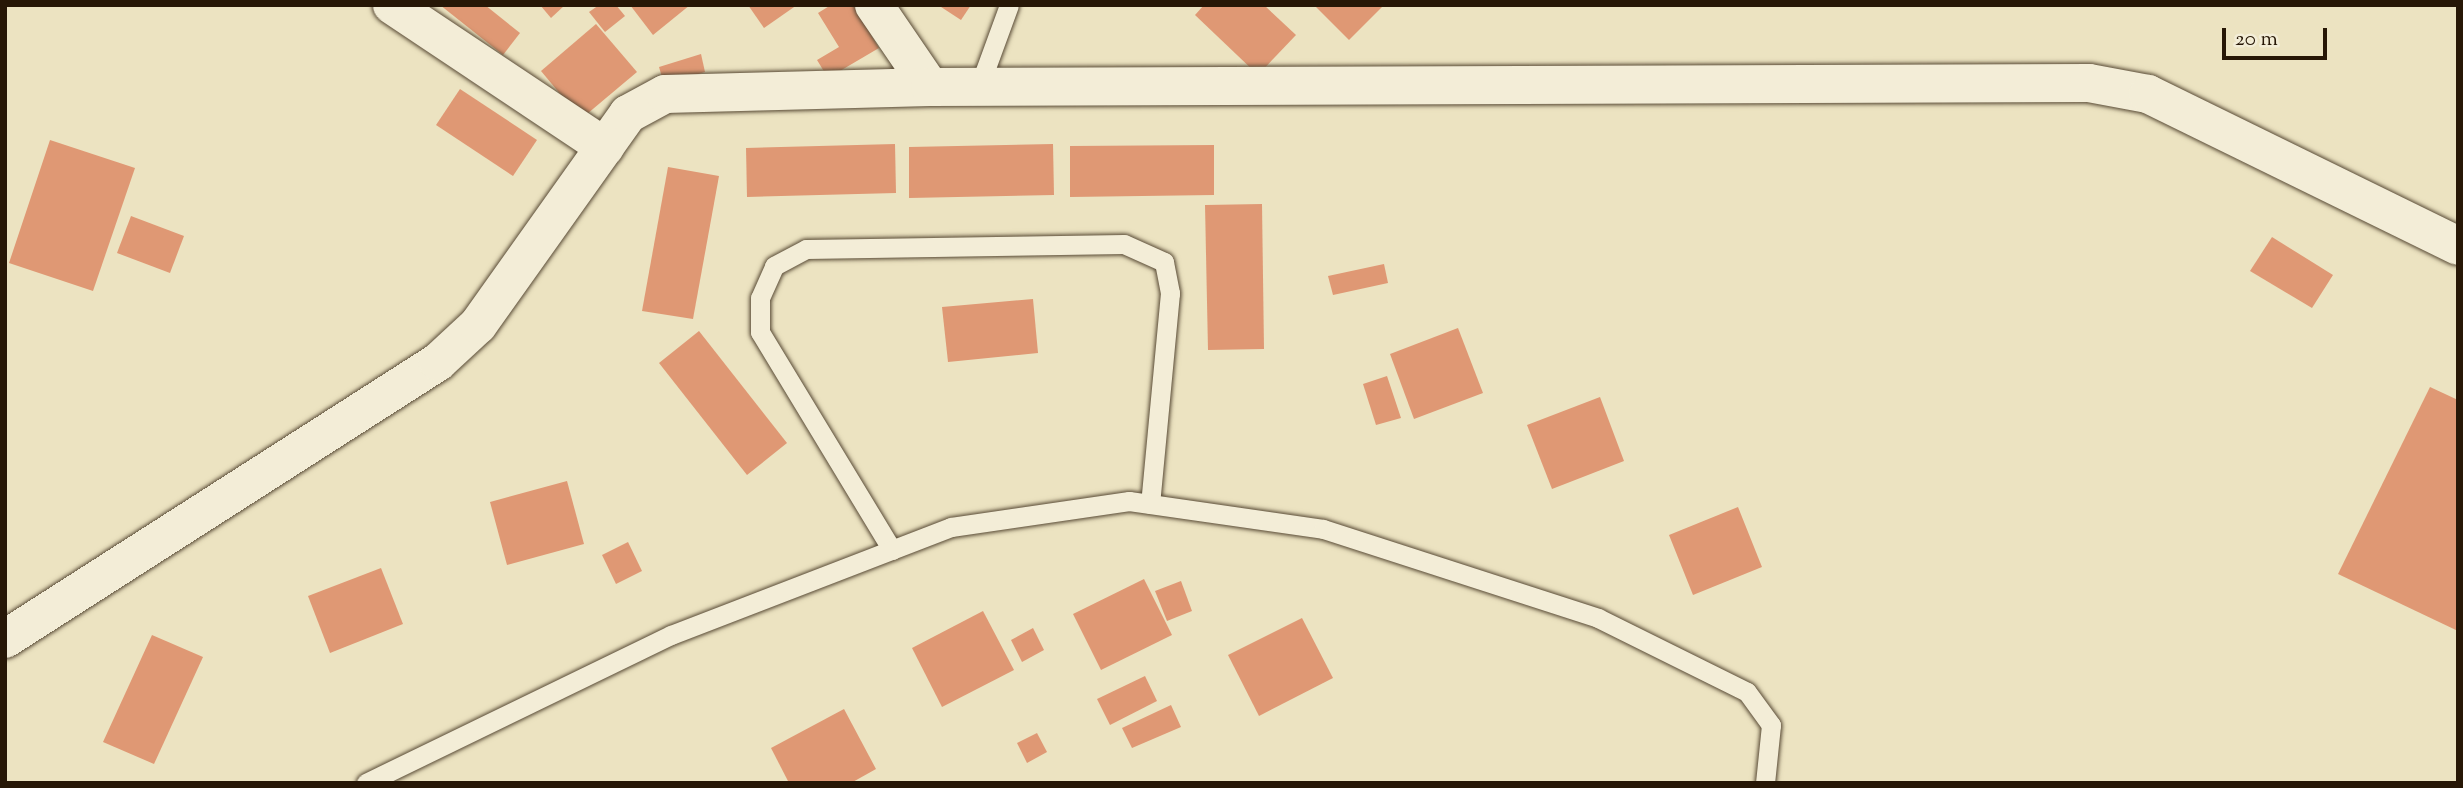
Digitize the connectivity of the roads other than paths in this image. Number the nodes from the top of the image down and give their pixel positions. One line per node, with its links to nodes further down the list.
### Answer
1 (392, 5): 6 (street)
2 (874, 5): 4 (street)
3 (1009, 5): 5 (lane)
4 (930, 87): 5 (street); 6 (street)
5 (979, 88): 7 (street)
6 (605, 147): 10 (street)
7 (2458, 246)
8 (1150, 504): 9 (lane); 9 (lane); 12 (lane)
9 (892, 550): 11 (lane)
10 (5, 639)
11 (366, 783)
12 (1765, 783)

